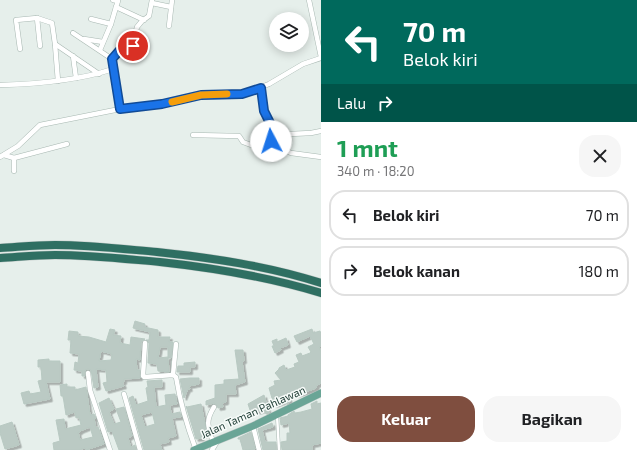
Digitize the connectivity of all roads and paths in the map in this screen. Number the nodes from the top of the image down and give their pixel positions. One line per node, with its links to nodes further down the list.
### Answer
1 (113, 0): 5 (street)
2 (172, 0): 6 (street)
3 (308, 0): 13 (street)
4 (152, 1): 6 (street); 9 (street)
5 (116, 7): 9 (street); 10 (street)
6 (171, 7): 11 (street)
7 (37, 18): 16 (street); 17 (street); 18 (street)
8 (92, 19): 10 (street)
9 (144, 20): 22 (street)
10 (111, 24): 15 (street)
11 (168, 26)
12 (73, 33): 14 (street)
13 (319, 36): 21 (street)
14 (82, 38): 15 (street); 19 (street)
15 (103, 42): 19 (street)
16 (55, 44): 20 (street); 26 (street)
17 (40, 46)
18 (20, 49)
19 (100, 50): 22 (street)
20 (73, 56): 24 (street); 25 (street)
21 (321, 58): 28 (street)
22 (112, 59): 23 (street)
23 (113, 69): 24 (street); 29 (street)
24 (99, 74): 25 (street)
25 (76, 78): 26 (street)
26 (58, 82): 27 (street)
27 (0, 86)
28 (261, 88): 29 (street); 32 (street)
29 (120, 109): 35 (street)
30 (321, 131): 32 (street)
31 (192, 135): 34 (street)
32 (270, 135): 34 (street)
33 (67, 144): 37 (street)
34 (271, 147): 36 (street)
35 (2, 156): 37 (street)
36 (321, 157)
37 (14, 158): 38 (street)
38 (14, 171)
39 (0, 248): 41 (highway)
40 (0, 258): 42 (highway)
41 (321, 283)
42 (321, 293)
43 (145, 343): 46 (street)
44 (176, 344): 46 (street)
45 (88, 373): 54 (street)
46 (173, 375): 53 (street)
47 (321, 393): 50 (main road, Jalan Taman Pahlawan)
48 (124, 394): 55 (street)
49 (214, 407): 52 (street)
50 (277, 414): 51 (main road, Jalan Taman Pahlawan); 57 (lane)
51 (253, 426): 52 (main road, Jalan Taman Pahlawan); 56 (street)
52 (214, 444): 53 (main road, Jalan Taman Pahlawan)
53 (199, 449)
54 (110, 450)
55 (140, 450)
56 (259, 450)
57 (279, 450)

